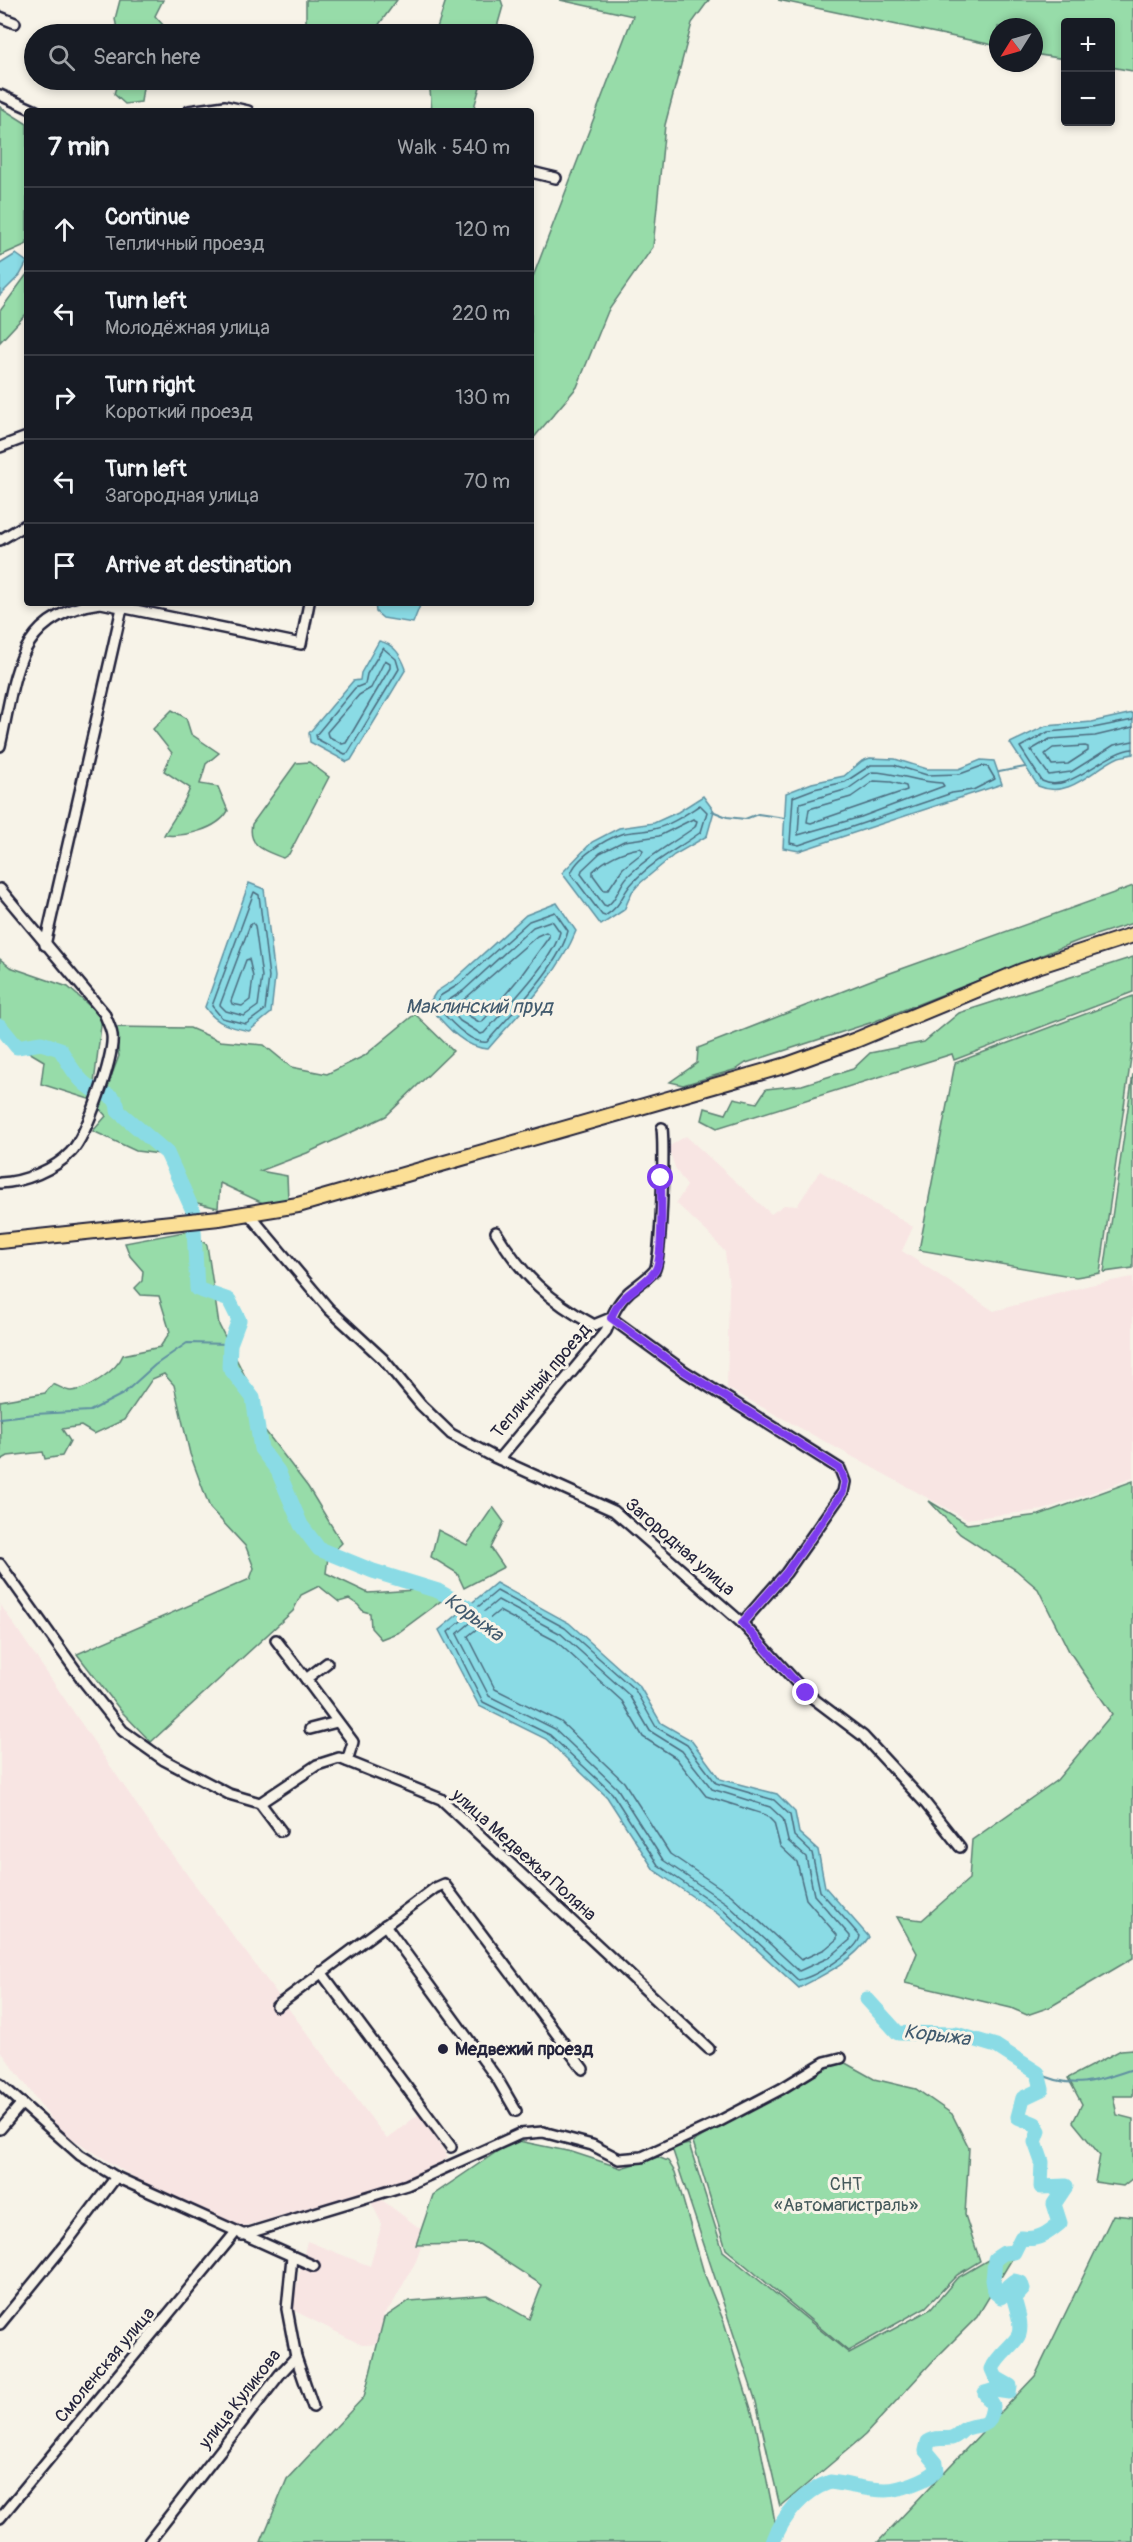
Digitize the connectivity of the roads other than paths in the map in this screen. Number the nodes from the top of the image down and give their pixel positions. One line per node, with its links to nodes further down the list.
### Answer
1 (0, 17): 2 (street)
2 (15, 23)
3 (0, 95): 4 (street)
4 (29, 108)
5 (207, 108): 6 (street)
6 (236, 108)
7 (534, 173): 8 (street)
8 (556, 178)
9 (24, 438): 10 (street)
10 (0, 447)
11 (24, 526): 12 (street)
12 (0, 540)
13 (82, 606): 17 (street)
14 (113, 606): 16 (street)
15 (308, 606): 16 (street)
16 (122, 608): 20 (street)
17 (0, 747)
18 (0, 889): 20 (street)
19 (1133, 935): 23 (main road)
20 (45, 945): 22 (street)
21 (662, 1128): 26 (street, Тепличный проезд)
22 (0, 1183)
23 (248, 1213): 25 (main road); 27 (street, Загородная улица)
24 (496, 1232): 26 (street)
25 (0, 1241)
26 (611, 1318): 27 (street, Тепличный проезд); 29 (street)
27 (499, 1459): 29 (street, Загородная улица)
28 (0, 1564): 36 (street)
29 (742, 1623): 38 (street, Загородная улица)
30 (276, 1640): 32 (street)
31 (327, 1663): 32 (street)
32 (306, 1679): 33 (street)
33 (338, 1722): 34 (street); 35 (street)
34 (310, 1729)
35 (347, 1761): 36 (street, улица Медвежья Поляна); 42 (street, улица Медвежья Поляна)
36 (260, 1803): 37 (street)
37 (281, 1831)
38 (960, 1847)
39 (385, 1925): 40 (street); 44 (street); 47 (street)
40 (321, 1972): 41 (street); 49 (street)
41 (277, 2006)
42 (709, 2049)
43 (841, 2058): 51 (street)
44 (583, 2069)
45 (0, 2084): 46 (street)
46 (22, 2103): 48 (street); 50 (street)
47 (516, 2110)
48 (0, 2129)
49 (451, 2147)
50 (116, 2177): 51 (street); 54 (street)
51 (239, 2234): 52 (street); 57 (street, Смоленская улица)
52 (292, 2256): 53 (street); 55 (street, улица Куликова)
53 (315, 2266)
54 (0, 2324)
55 (296, 2357): 56 (street); 58 (street, улица Куликова)
56 (313, 2407)
57 (0, 2518)
58 (150, 2542)

